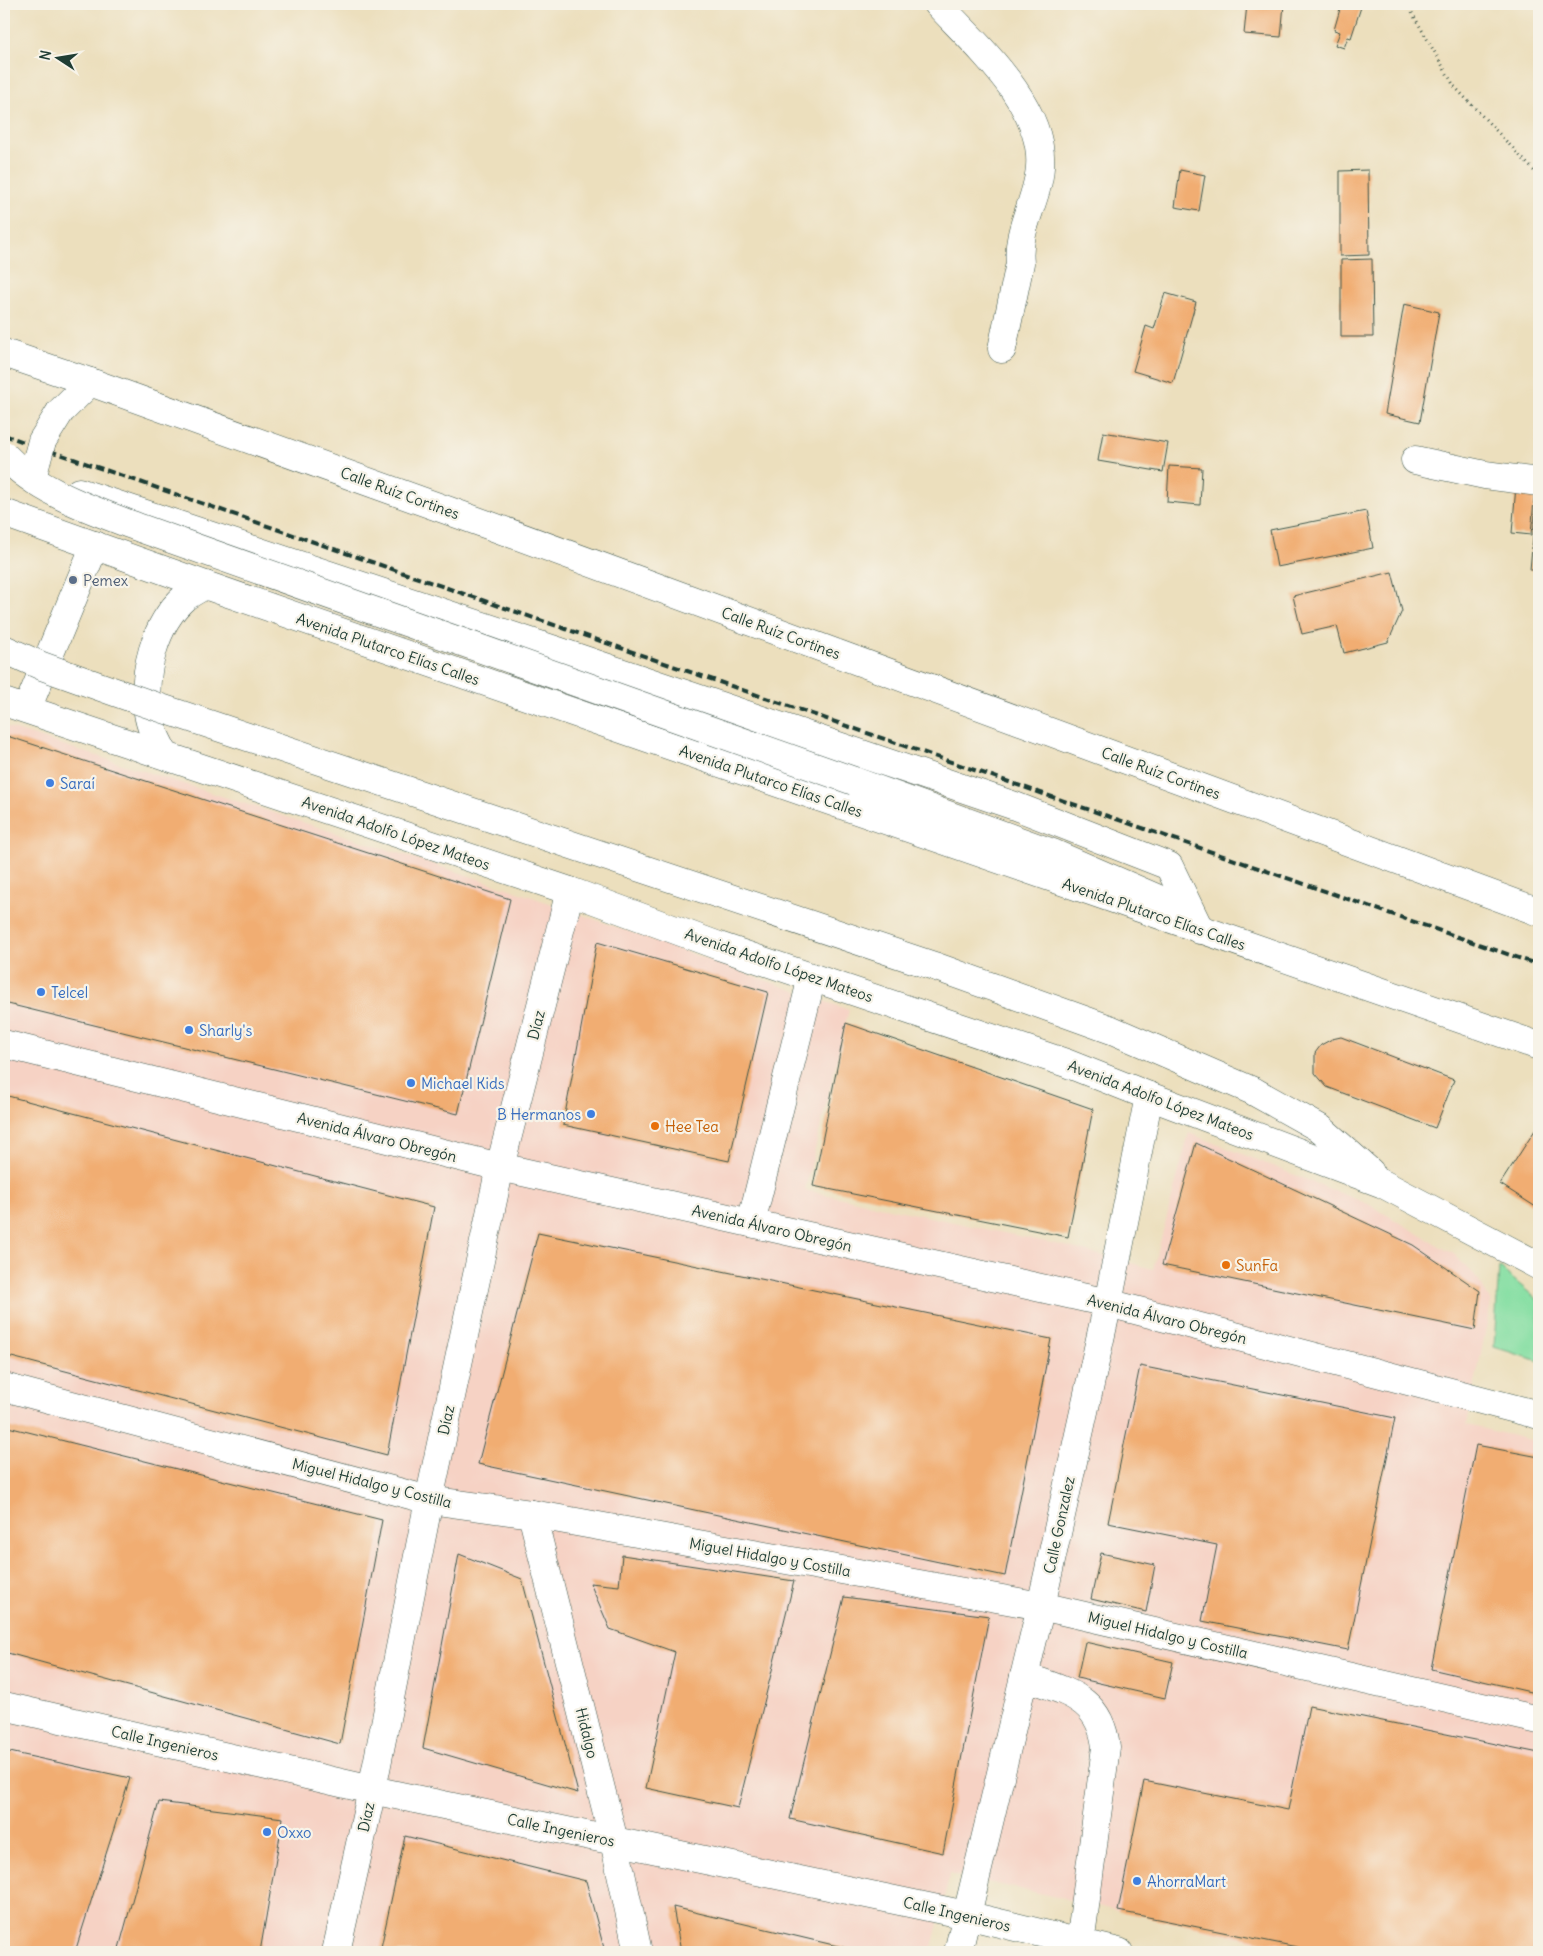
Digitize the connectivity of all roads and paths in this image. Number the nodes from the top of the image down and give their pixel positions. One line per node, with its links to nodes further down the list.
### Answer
1 (938, 4): 5 (main road)
2 (1407, 4): 3 (path)
3 (1539, 176)
4 (4, 336): 6 (main road, Calle Ruíz Cortines)
5 (1002, 350)
6 (12, 356): 7 (main road, Calle Ruíz Cortines)
7 (90, 382): 11 (main road, bridge); 20 (main road, Calle Ruíz Cortines)
8 (4, 455): 11 (main road, bridge)
9 (1415, 460): 12 (main road)
10 (4, 467): 21 (main road)
11 (32, 478): 21 (main road, bridge)
12 (1539, 482)
13 (5, 519): 14 (main road, Avenida Plutarco Elías Calles)
14 (95, 545): 15 (main road, Avenida Plutarco Elías Calles); 17 (main road)
15 (205, 585): 18 (main road); 21 (main road, Avenida Plutarco Elías Calles)
16 (4, 649): 27 (main road, bridge)
17 (15, 705): 18 (main road, Avenida Adolfo López Mateos)
18 (165, 755): 19 (main road, Avenida Adolfo López Mateos)
19 (570, 891): 22 (main road, Avenida Adolfo López Mateos); 26 (main road, Díaz)
20 (1539, 912)
21 (1200, 930): 24 (main road, Avenida Plutarco Elías Calles)
22 (812, 977): 25 (main road, Avenida Adolfo López Mateos); 28 (main road)
23 (4, 1044): 26 (main road, Avenida Álvaro Obregón)
24 (1539, 1046)
25 (1149, 1096): 27 (main road, Avenida Adolfo López Mateos); 30 (main road, Calle Gonzalez)
26 (500, 1167): 28 (main road, Avenida Álvaro Obregón); 33 (main road, Díaz)
27 (1383, 1184): 29 (main road, Avenida Adolfo López Mateos)
28 (752, 1223): 30 (main road, Avenida Álvaro Obregón)
29 (1539, 1266)
30 (1108, 1303): 32 (main road, Avenida Álvaro Obregón); 35 (main road, Calle Gonzalez)
31 (4, 1387): 33 (main road, Miguel Hidalgo y Costilla)
32 (1539, 1415)
33 (429, 1500): 34 (main road, Miguel Hidalgo y Costilla); 39 (main road, Díaz)
34 (532, 1514): 35 (main road, Miguel Hidalgo y Costilla); 40 (main road, Hidalgo)
35 (1041, 1606): 36 (main road, Calle Gonzalez); 38 (main road, Miguel Hidalgo y Costilla)
36 (1024, 1676): 41 (main road, Calle Gonzalez); 42 (main road)
37 (4, 1706): 39 (main road, Calle Ingenieros)
38 (1539, 1720)
39 (372, 1790): 40 (main road, Calle Ingenieros); 43 (main road, Díaz)
40 (614, 1841): 41 (main road, Calle Ingenieros); 44 (main road, Hidalgo)
41 (966, 1915): 42 (main road, Calle Ingenieros); 45 (main road, Calle Gonzalez)
42 (1080, 1944): 46 (main road, Calle Ingenieros)
43 (336, 1952)
44 (638, 1952)
45 (958, 1952)
46 (1118, 1952)

